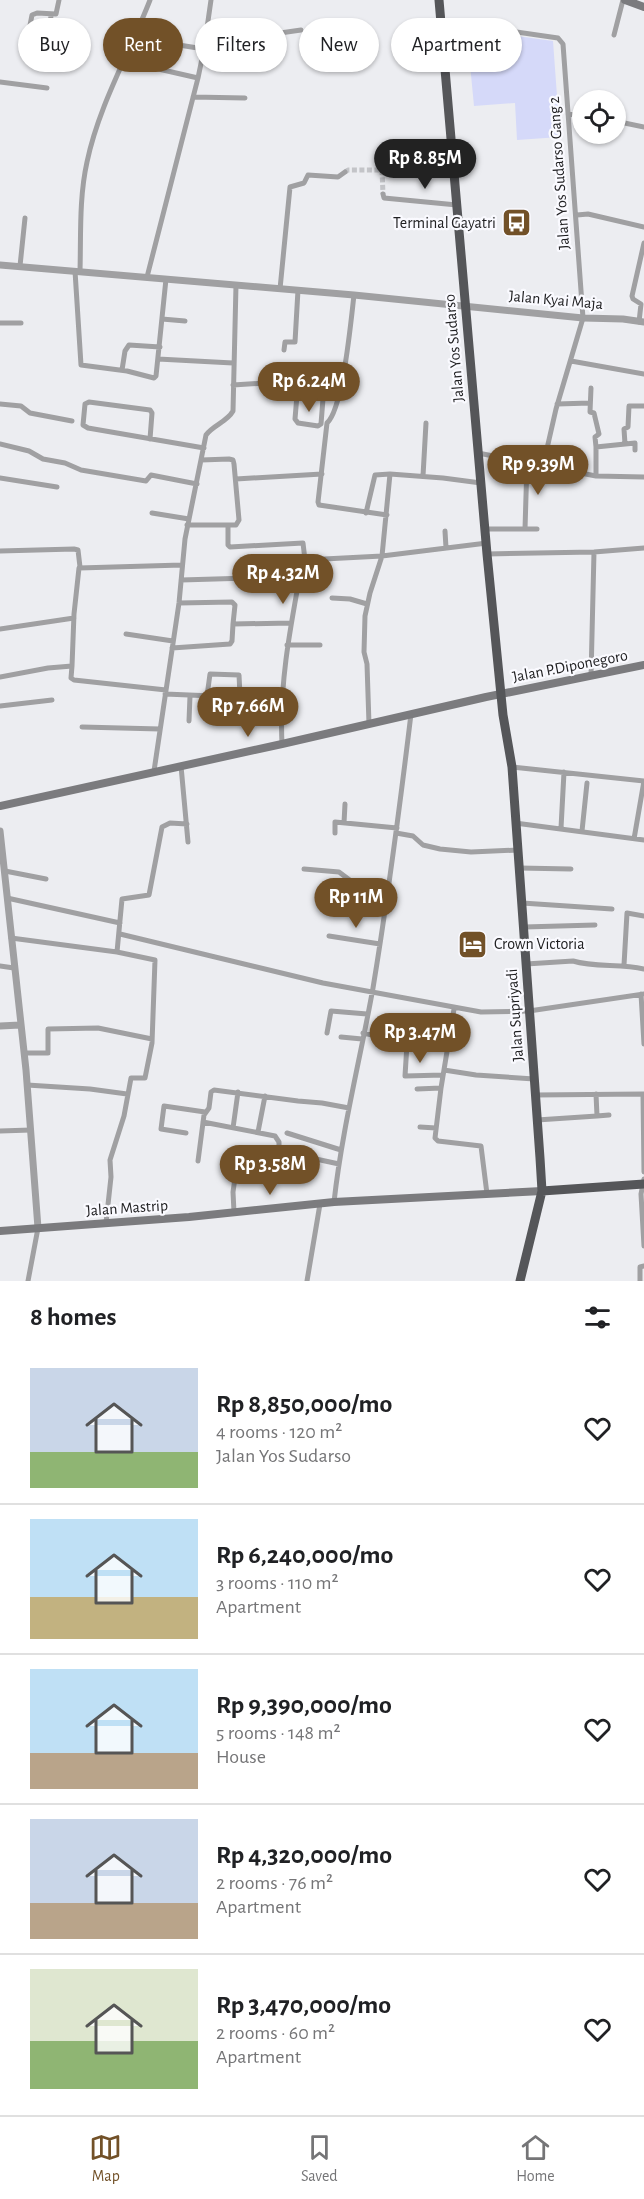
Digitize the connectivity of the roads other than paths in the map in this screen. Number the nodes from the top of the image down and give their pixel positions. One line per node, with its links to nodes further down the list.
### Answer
1 (60, 0): 7 (street)
2 (150, 0): 8 (street)
3 (211, 0): 9 (street)
4 (439, 0): 10 (highway, Jalan Yos Sudarso)
5 (624, 0): 6 (main road); 12 (street)
6 (644, 7)
7 (51, 15): 7 (street)
8 (143, 18)
9 (209, 18)
10 (442, 18)
11 (522, 33): 22 (street, Jalan Yos Sudarso Gang 2)
12 (614, 35)
13 (119, 72): 35 (street)
14 (172, 72): 17 (street)
15 (199, 72): 17 (street)
16 (446, 72): 28 (highway, Jalan Yos Sudarso)
17 (198, 78): 20 (street)
18 (0, 82): 19 (street)
19 (47, 88)
20 (193, 97): 21 (street); 36 (street)
21 (245, 98)
22 (568, 114): 23 (street); 29 (street, Jalan Yos Sudarso Gang 2)
23 (572, 115)
24 (626, 123): 25 (street)
25 (644, 127)
26 (345, 172): 39 (street)
27 (383, 194): 28 (street)
28 (456, 205): 42 (highway, Jalan Yos Sudarso)
29 (577, 215): 31 (street); 43 (street, Jalan Yos Sudarso Gang 2)
30 (25, 218): 34 (street)
31 (644, 226)
32 (644, 243): 46 (street)
33 (0, 265): 34 (street, Jalan Kyai Maja)
34 (20, 266): 35 (street, Jalan Kyai Maja)
35 (77, 271): 36 (street, Jalan Kyai Maja); 54 (street)
36 (147, 277): 37 (street, Jalan Kyai Maja)
37 (166, 279): 38 (street, Jalan Kyai Maja); 44 (street)
38 (236, 285): 39 (street, Jalan Kyai Maja); 53 (street)
39 (280, 289): 40 (street, Jalan Kyai Maja)
40 (298, 290): 41 (street, Jalan Kyai Maja); 50 (street)
41 (354, 295): 42 (street, Jalan Kyai Maja); 77 (street)
42 (465, 305): 43 (street, Jalan Kyai Maja); 73 (highway, Jalan Yos Sudarso)
43 (583, 318): 46 (street, Jalan Kyai Maja); 52 (street, Jalan Yos Sudarso Gang 2)
44 (162, 319): 45 (street); 49 (street)
45 (185, 321)
46 (642, 322)
47 (0, 323): 48 (street)
48 (21, 323)
49 (159, 347): 51 (street); 54 (street)
50 (284, 350)
51 (158, 359): 53 (street); 54 (street)
52 (571, 361): 55 (street); 63 (street, Jalan Yos Sudarso Gang 2)
53 (233, 363): 57 (street)
54 (122, 370)
55 (644, 374)
56 (298, 383): 57 (street); 58 (street); 58 (street)
57 (234, 385): 71 (street)
58 (324, 386): 59 (street)
59 (337, 387)
60 (591, 388): 61 (street)
61 (590, 403): 63 (street); 70 (street)
62 (0, 404): 65 (street)
63 (557, 404): 76 (street, Jalan Yos Sudarso Gang 2)
64 (644, 406): 69 (street)
65 (72, 421)
66 (426, 423): 79 (street)
67 (150, 439): 67 (street); 71 (street)
68 (0, 444): 85 (street)
69 (625, 444): 70 (street); 72 (street)
70 (596, 447): 80 (street)
71 (204, 448): 74 (street)
72 (635, 450)
73 (478, 453): 75 (street); 84 (highway, Jalan Yos Sudarso)
74 (201, 460): 83 (street); 85 (street)
75 (527, 463): 76 (street); 93 (street)
76 (543, 466): 80 (street)
77 (322, 474): 83 (street); 88 (street)
78 (390, 474): 79 (street); 88 (street); 89 (street)
79 (423, 476): 84 (street)
80 (596, 476): 81 (street)
81 (644, 477)
82 (0, 478): 86 (street)
83 (236, 479): 91 (street)
84 (481, 483): 92 (highway, Jalan Yos Sudarso)
85 (196, 484): 90 (street)
86 (57, 487)
87 (152, 513): 90 (street)
88 (366, 513): 89 (street)
89 (387, 515): 102 (street)
90 (188, 522): 91 (street); 104 (street)
91 (228, 525): 103 (street)
92 (486, 529): 93 (street); 96 (highway, Jalan Yos Sudarso)
93 (525, 529): 94 (street)
94 (537, 529)
95 (445, 531): 97 (street)
96 (487, 543): 97 (street); 101 (highway, Jalan Yos Sudarso)
97 (446, 548): 102 (street)
98 (644, 548): 100 (street)
99 (0, 551): 105 (street)
100 (594, 552): 101 (street); 121 (street)
101 (487, 554): 124 (highway, Jalan Yos Sudarso)
102 (382, 556): 103 (street); 109 (street)
103 (304, 562): 106 (street); 111 (street)
104 (182, 565): 105 (street); 106 (street)
105 (80, 567): 110 (street)
106 (181, 580): 108 (street)
107 (332, 598): 109 (street)
108 (179, 603): 112 (street); 115 (street)
109 (367, 604): 131 (street)
110 (74, 618): 113 (street); 120 (street)
111 (291, 623): 112 (street); 116 (street)
112 (233, 624): 118 (street)
113 (0, 629)
114 (126, 634): 115 (street)
115 (173, 641): 118 (street)
116 (287, 645): 117 (street); 134 (street)
117 (320, 645)
118 (172, 648): 123 (street)
119 (644, 665): 121 (main road, Jalan P.Diponegoro)
120 (72, 666): 122 (street); 123 (street)
121 (591, 676): 124 (main road, Jalan P.Diponegoro)
122 (0, 677)
123 (166, 692): 125 (street); 133 (street)
124 (501, 694): 129 (main road, Jalan P.Diponegoro); 136 (highway, Jalan Supriyadi)
125 (190, 696): 126 (street); 130 (street)
126 (207, 696): 126 (street)
127 (52, 700): 128 (street)
128 (0, 706)
129 (411, 714): 131 (main road, Jalan P.Diponegoro); 147 (street)
130 (189, 721)
131 (369, 724): 134 (main road, Jalan P.Diponegoro)
132 (82, 727): 133 (street)
133 (160, 729): 137 (street)
134 (282, 744): 135 (main road, Jalan P.Diponegoro)
135 (181, 766): 137 (main road, Jalan P.Diponegoro); 145 (street)
136 (512, 767): 138 (street); 144 (highway, Jalan Supriyadi)
137 (154, 771): 142 (main road, Jalan P.Diponegoro)
138 (564, 772): 139 (street); 146 (street)
139 (588, 778): 140 (street); 149 (street)
140 (644, 781): 151 (street)
141 (345, 804): 143 (street)
142 (0, 806)
143 (344, 823): 147 (street); 150 (street)
144 (515, 823): 146 (street); 154 (highway, Jalan Supriyadi)
145 (188, 824): 153 (street); 165 (street)
146 (561, 828): 149 (street)
147 (397, 830): 154 (street); 160 (street)
148 (0, 831): 158 (street)
149 (582, 831): 151 (street)
150 (335, 833)
151 (633, 839): 152 (street)
152 (644, 840)
153 (188, 842)
154 (518, 850): 155 (highway, Jalan Supriyadi)
155 (519, 868): 157 (street); 162 (highway, Jalan Supriyadi)
156 (304, 869): 160 (street)
157 (571, 869)
158 (5, 871): 159 (street); 161 (street)
159 (46, 879)
160 (389, 887): 171 (street)
161 (5, 903): 165 (street); 170 (street)
162 (522, 903): 163 (street); 167 (highway, Jalan Supriyadi)
163 (612, 909)
164 (644, 916): 174 (street)
165 (120, 923): 168 (street)
166 (595, 925): 167 (street)
167 (524, 927): 173 (highway, Jalan Supriyadi)
168 (120, 934): 172 (street); 178 (street)
169 (329, 936): 171 (street)
170 (11, 938): 172 (street); 176 (street)
171 (380, 944): 178 (street)
172 (117, 952): 188 (street)
173 (526, 964): 174 (street); 181 (highway, Jalan Supriyadi)
174 (624, 964): 177 (street)
175 (0, 966): 176 (street)
176 (14, 968): 183 (street)
177 (644, 969)
178 (372, 992): 180 (street); 182 (street)
179 (642, 994): 181 (street); 191 (street)
180 (454, 1009): 181 (street); 193 (street)
181 (529, 1011): 194 (highway, Jalan Supriyadi)
182 (367, 1014): 185 (street); 186 (street)
183 (20, 1025): 184 (street); 192 (street)
184 (0, 1026)
185 (327, 1033)
186 (363, 1036): 187 (street); 189 (street); 203 (street)
187 (340, 1037)
188 (152, 1039): 192 (street); 199 (street)
189 (391, 1039)
190 (407, 1044): 193 (street)
191 (644, 1044)
192 (24, 1053): 195 (street)
193 (444, 1072): 194 (street); 196 (street)
194 (534, 1079): 201 (highway, Jalan Supriyadi)
195 (27, 1085): 199 (street); 212 (street)
196 (441, 1088): 197 (street); 211 (street)
197 (417, 1089)
198 (238, 1092): 202 (street); 204 (street); 210 (street)
199 (127, 1094): 231 (street)
200 (596, 1094): 201 (street); 206 (street); 221 (street)
201 (536, 1095): 207 (highway, Jalan Supriyadi)
202 (265, 1096): 203 (street); 214 (street)
203 (349, 1108): 218 (street)
204 (205, 1112): 208 (street); 215 (street)
205 (609, 1115): 206 (street)
206 (597, 1116): 207 (street)
207 (537, 1120): 226 (highway, Jalan Supriyadi)
208 (203, 1122): 210 (street); 219 (street)
209 (420, 1127): 211 (street)
210 (232, 1128): 214 (street)
211 (436, 1128): 227 (street)
212 (31, 1130): 213 (street); 232 (street)
213 (0, 1131)
214 (258, 1132): 217 (street)
215 (186, 1133)
216 (287, 1133): 218 (street)
217 (279, 1150): 220 (street); 222 (street)
218 (341, 1150): 220 (street)
219 (198, 1161)
220 (339, 1164): 228 (street)
221 (644, 1172)
222 (279, 1173)
223 (235, 1178): 230 (street)
224 (644, 1179): 225 (street)
225 (644, 1184): 226 (highway); 234 (street)
226 (542, 1191): 227 (main road, Jalan Mastrip); 238 (highway, Jalan Supriyadi)
227 (487, 1194): 228 (main road, Jalan Mastrip)
228 (334, 1202): 229 (main road, Jalan Mastrip)
229 (320, 1204): 230 (main road, Jalan Mastrip); 237 (street)
230 (234, 1212): 231 (main road, Jalan Mastrip)
231 (106, 1223): 232 (main road, Jalan Mastrip)
232 (38, 1228): 233 (main road, Jalan Mastrip); 236 (street)
233 (0, 1231)
234 (644, 1246)
235 (644, 1266): 239 (street)
236 (28, 1281)
237 (307, 1281)
238 (520, 1281)
239 (640, 1281)

